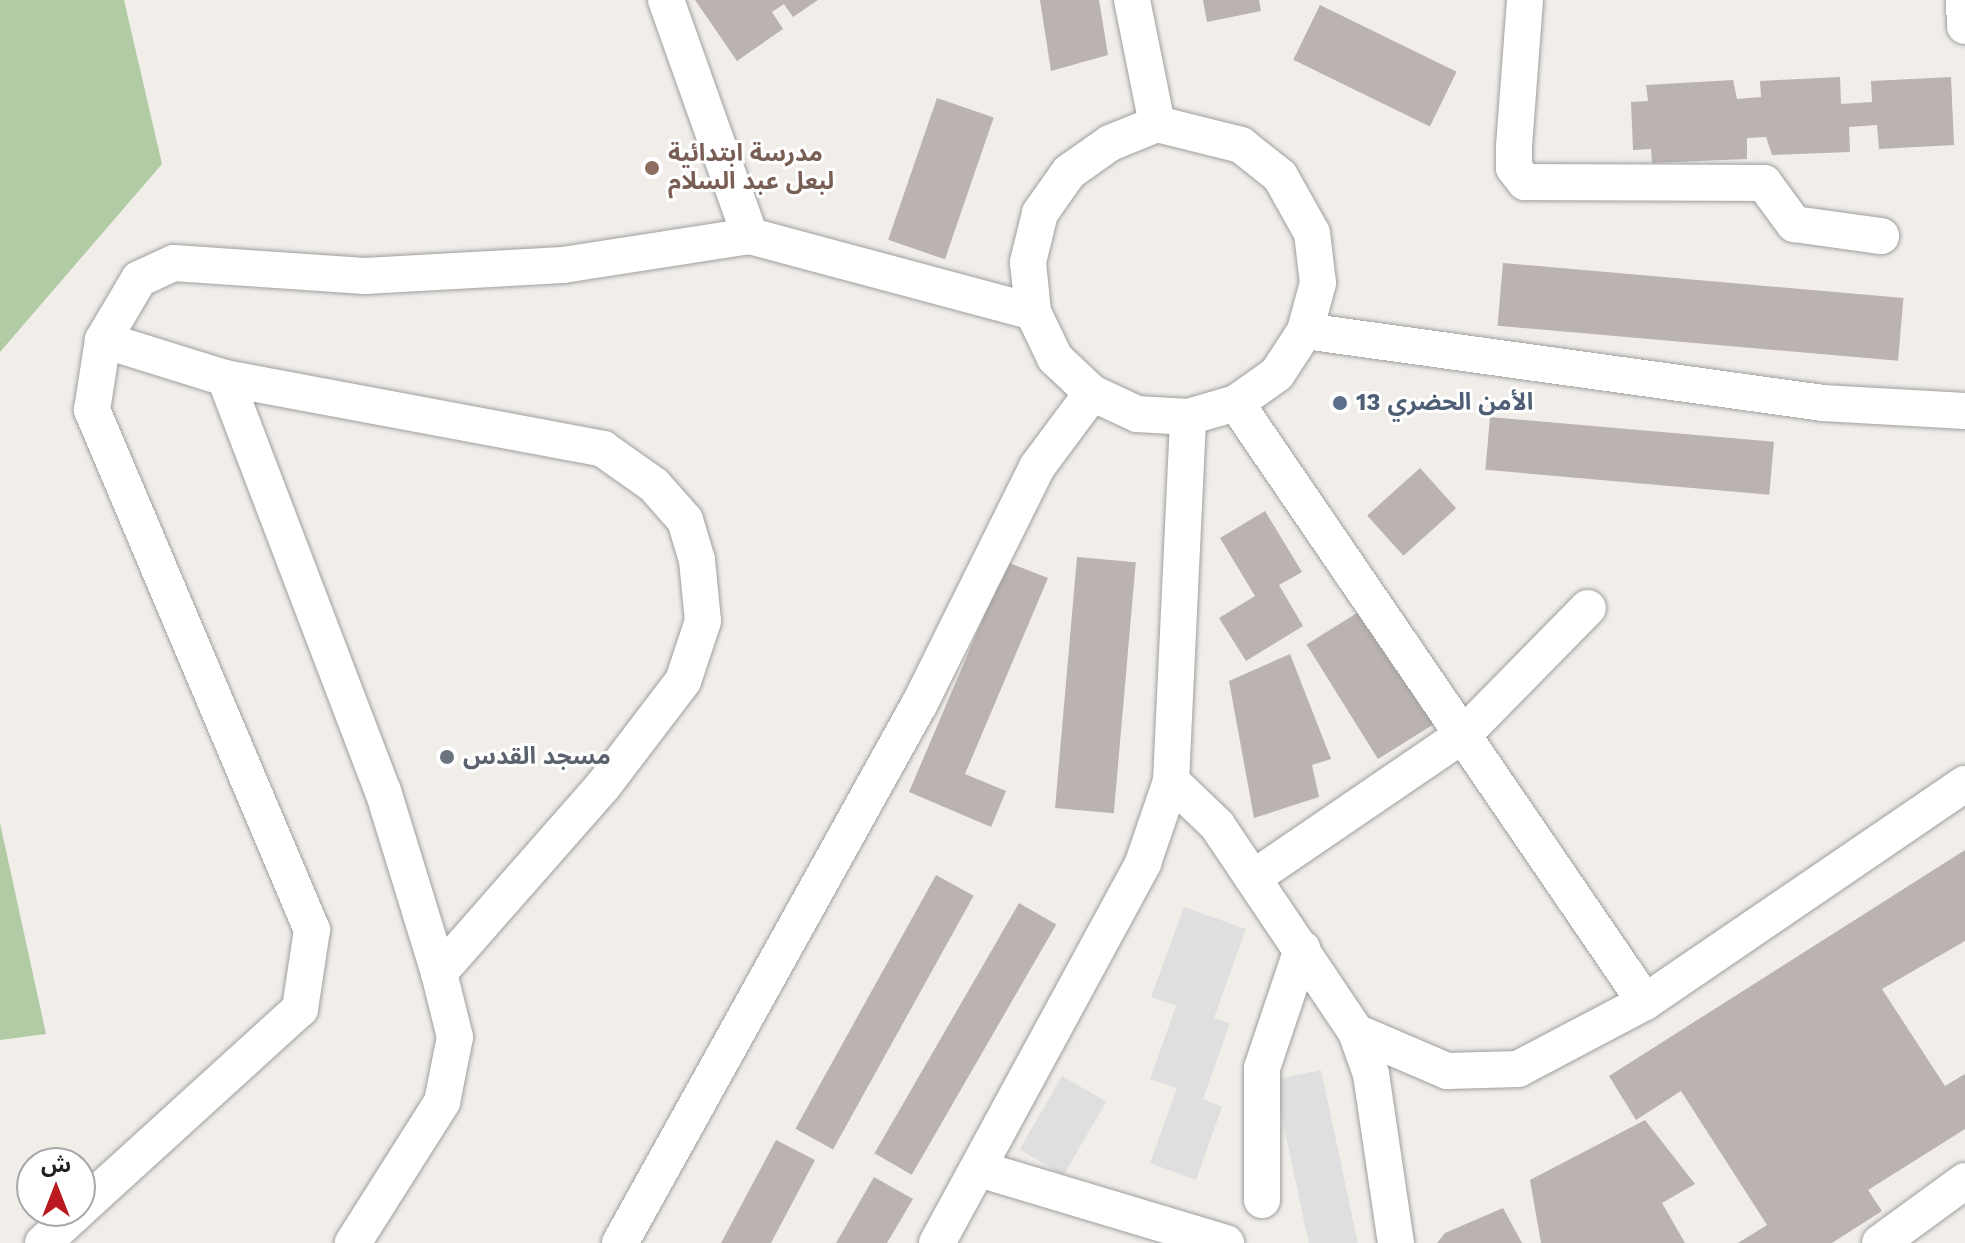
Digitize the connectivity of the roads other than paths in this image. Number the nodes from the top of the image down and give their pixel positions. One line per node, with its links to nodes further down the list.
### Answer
1 (666, 0): 7 (street)
2 (1132, 0): 6 (street)
3 (1525, 0): 8 (street)
4 (1964, 0): 5 (street)
5 (1965, 26)
6 (1157, 124): 9 (street); 10 (street)
7 (750, 236): 9 (street); 11 (street)
8 (1881, 236)
9 (1033, 312): 13 (street)
10 (1305, 331): 14 (street); 15 (street)
11 (103, 340): 12 (street); 28 (street)
12 (225, 378): 23 (street); 23 (street)
13 (1092, 393): 16 (street); 33 (street)
14 (1236, 403): 16 (street); 18 (street)
15 (1965, 413)
16 (1188, 417): 19 (street)
17 (1588, 608): 18 (street)
18 (1463, 735): 21 (street); 24 (street)
19 (1171, 781): 21 (street); 26 (street)
20 (1965, 784): 24 (street)
21 (1253, 878): 22 (street)
22 (1302, 949): 25 (street); 29 (street)
23 (439, 973): 32 (street)
24 (1645, 1002): 25 (street)
25 (1356, 1032): 36 (street)
26 (979, 1169): 34 (street); 35 (street)
27 (1965, 1181): 37 (street)
28 (96, 1195)
29 (1262, 1200)
30 (60, 1227): 31 (street)
31 (43, 1243)
32 (353, 1243)
33 (620, 1243)
34 (937, 1243)
35 (1226, 1243)
36 (1396, 1243)
37 (1880, 1243)

